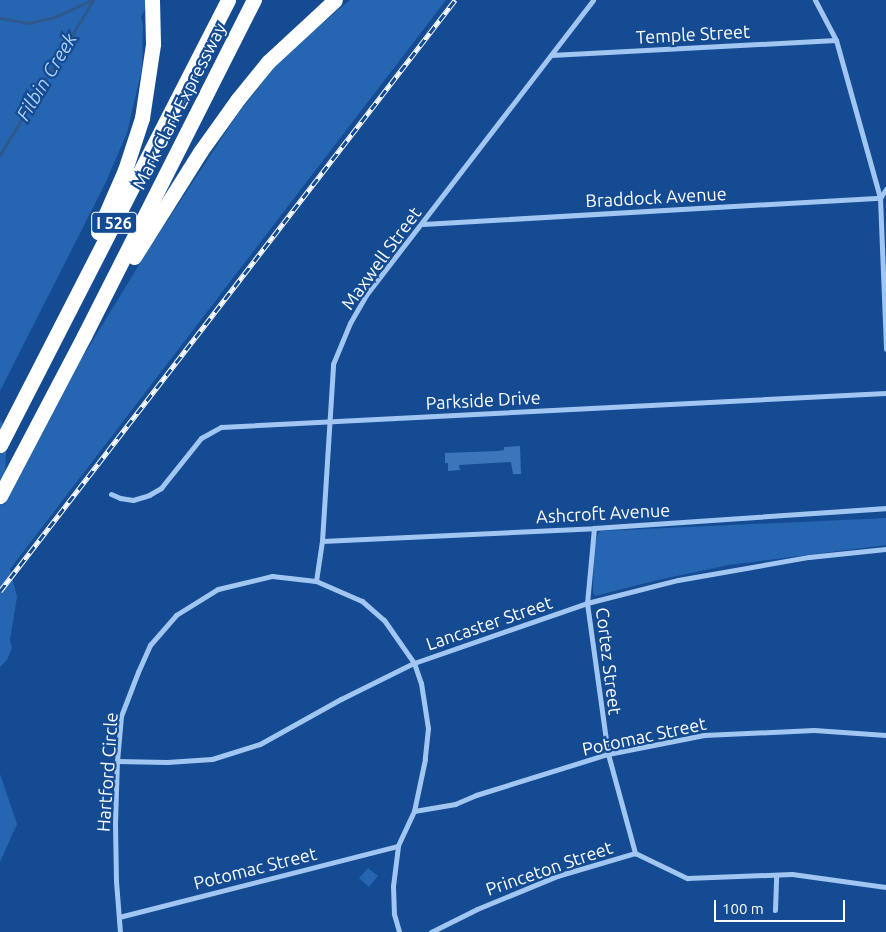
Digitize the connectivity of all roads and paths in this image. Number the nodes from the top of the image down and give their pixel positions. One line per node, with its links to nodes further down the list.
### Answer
1 (152, 0): 14 (highway)
2 (228, 0): 14 (highway, Mark Clark Expressway / I 526)
3 (254, 0): 12 (highway, Mark Clark Expressway / I 526)
4 (335, 0): 12 (highway)
5 (593, 0): 8 (street, Maxwell Street)
6 (815, 0): 7 (street)
7 (836, 40): 8 (street, Temple Street); 10 (street)
8 (551, 55): 11 (street, Maxwell Street)
9 (886, 189): 10 (street)
10 (880, 198): 11 (street, Braddock Avenue); 13 (street)
11 (423, 224): 16 (street, Maxwell Street)
12 (84, 336): 19 (highway, Mark Clark Expressway / I 526)
13 (886, 349)
14 (47, 354): 17 (highway, Mark Clark Expressway / I 526)
15 (886, 393): 16 (street, Parkside Drive)
16 (329, 422): 18 (street, Parkside Drive); 22 (street, Maxwell Street)
17 (0, 445)
18 (112, 494)
19 (0, 496)
20 (886, 508): 21 (street, Ashcroft Avenue)
21 (594, 528): 22 (street, Ashcroft Avenue); 25 (street, Cortez Street)
22 (322, 541): 24 (street, Maxwell Street)
23 (886, 549): 25 (street, Lancaster Street)
24 (316, 580): 26 (street, Hartford Circle); 29 (street, Hartford Circle)
25 (587, 603): 26 (street, Lancaster Street); 28 (street, Cortez Street)
26 (414, 664): 29 (street, Lancaster Street); 30 (street, Hartford Circle)
27 (886, 735): 28 (street, Potomac Street)
28 (608, 754): 30 (street, Potomac Street); 32 (street, Cortez Street)
29 (117, 761): 36 (street, Hartford Circle)
30 (414, 811): 31 (street, Hartford Circle)
31 (398, 846): 36 (street, Potomac Street); 38 (street, Hartford Circle)
32 (635, 853): 33 (street, Princeton Street); 39 (street, Princeton Street)
33 (776, 875): 34 (street, Princeton Street); 35 (street)
34 (886, 886)
35 (775, 910)
36 (119, 917): 37 (street, Hartford Circle)
37 (120, 932)
38 (399, 932)
39 (431, 932)

